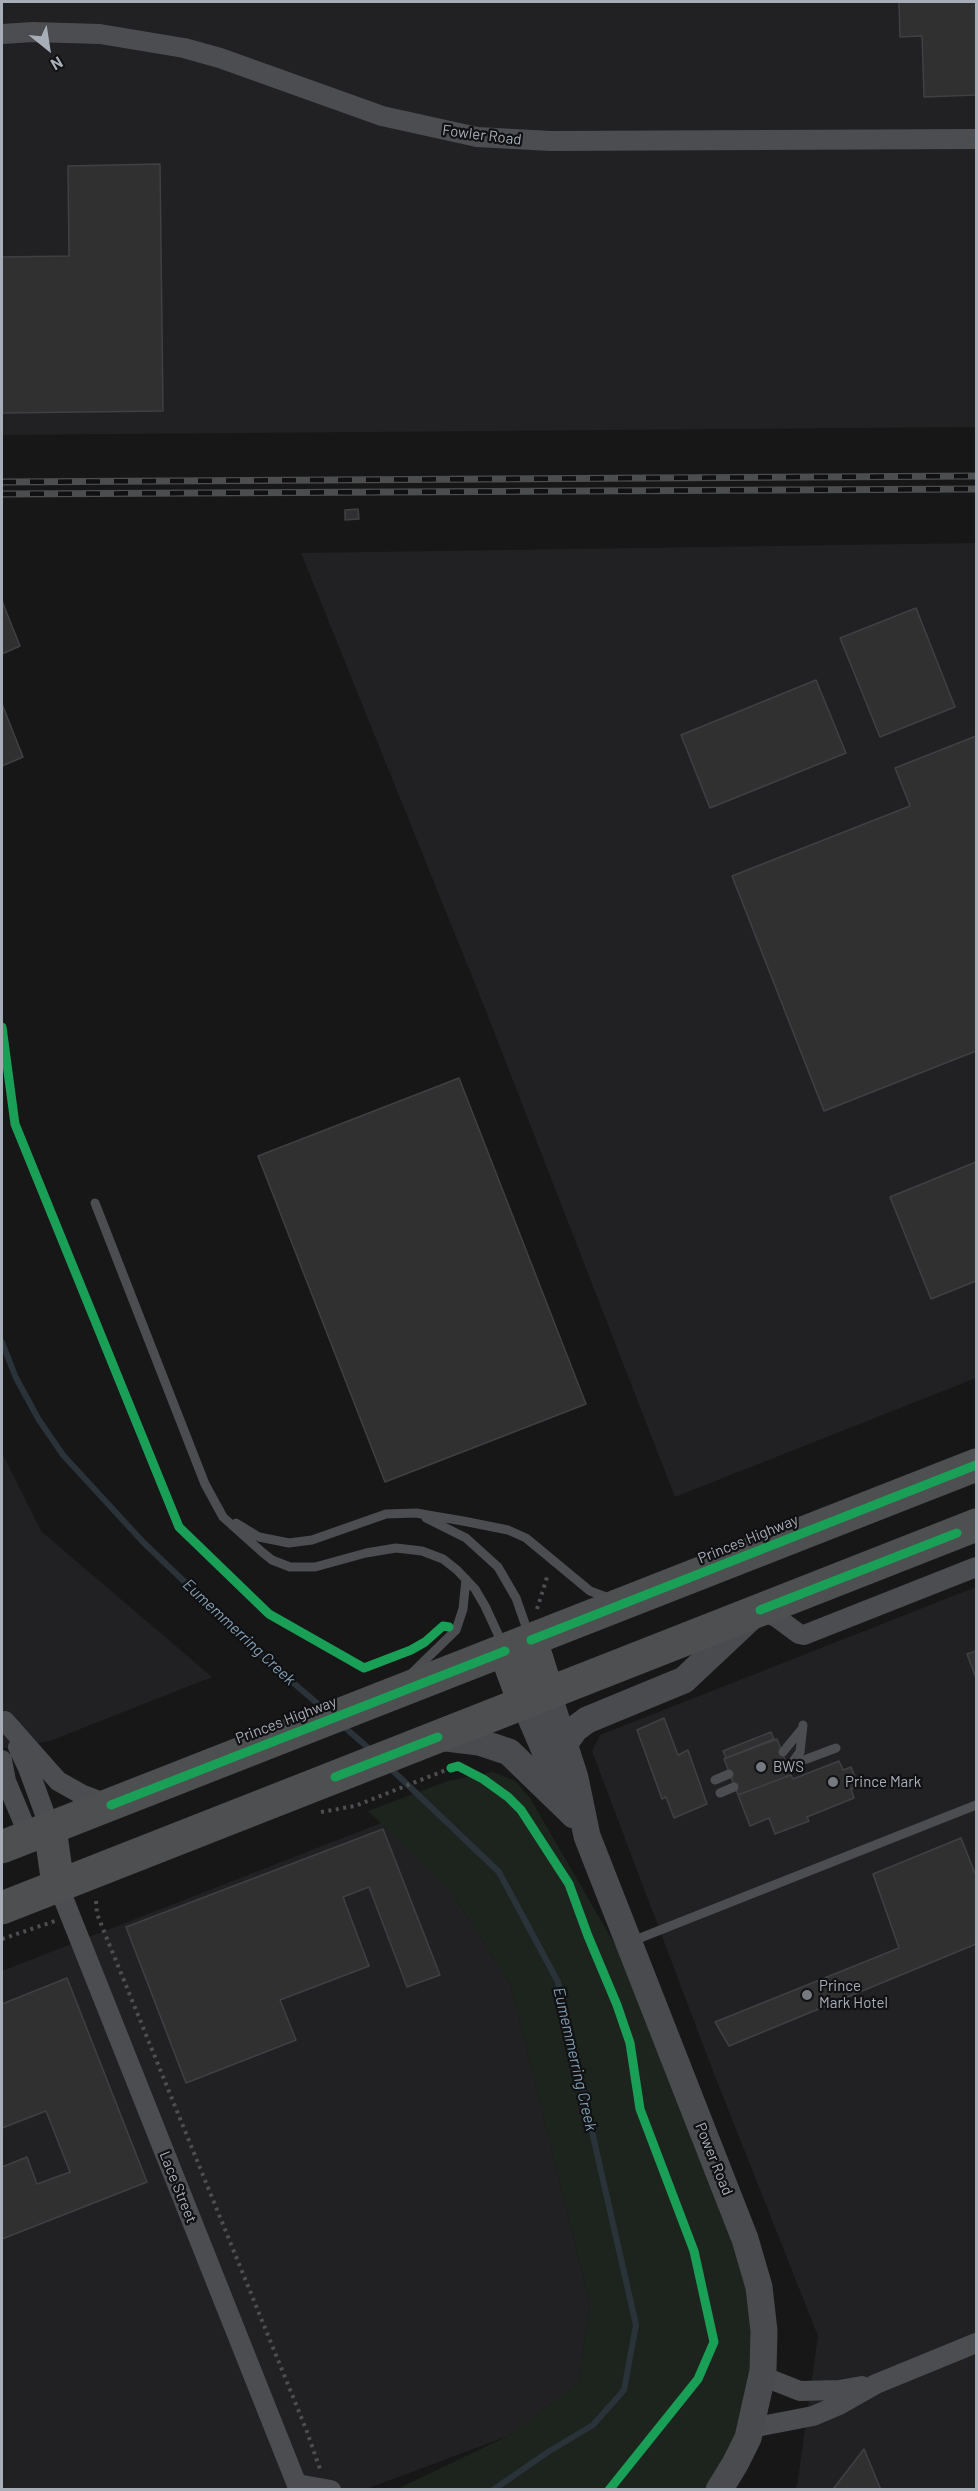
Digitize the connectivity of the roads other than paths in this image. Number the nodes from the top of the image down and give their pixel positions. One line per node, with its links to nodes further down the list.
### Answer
1 (2, 34): 2 (street, Fowler Road)
2 (976, 139)
3 (95, 1203): 5 (lane)
4 (976, 1465): 10 (highway, Princes Highway)
5 (205, 1484): 6 (lane); 9 (lane)
6 (416, 1513): 10 (lane); 12 (lane)
7 (976, 1525): 11 (highway)
8 (976, 1566): 11 (street)
9 (466, 1579): 12 (lane); 14 (lane)
10 (629, 1602): 12 (highway, Princes Highway)
11 (758, 1611): 13 (highway); 17 (main road)
12 (523, 1634): 13 (highway); 14 (highway, Princes Highway)
13 (536, 1698): 16 (highway); 17 (main road, Power Road); 28 (main road, Power Road)
14 (379, 1700): 26 (highway, Princes Highway)
15 (3, 1718): 26 (street); 29 (street)
16 (428, 1741): 28 (main road); 30 (highway)
17 (565, 1743): 28 (main road, Power Road)
18 (836, 1748): 19 (lane)
19 (783, 1752)
20 (2, 1760): 23 (street)
21 (729, 1774): 22 (lane)
22 (715, 1780)
23 (4, 1785): 29 (street)
24 (734, 1787): 25 (lane)
25 (720, 1793)
26 (111, 1805): 29 (highway, Princes Highway)
27 (976, 1805): 32 (lane)
28 (580, 1825): 32 (main road, Power Road)
29 (27, 1837): 30 (highway)
30 (58, 1885): 31 (highway); 37 (street, Lace Street)
31 (2, 1908)
32 (628, 1942): 34 (main road, Power Road)
33 (976, 2343): 35 (street)
34 (762, 2376): 35 (street); 36 (main road, Power Road)
35 (876, 2384): 36 (street)
36 (751, 2428): 39 (main road, Power Road)
37 (298, 2487): 38 (street)
38 (329, 2489)
39 (719, 2490)

